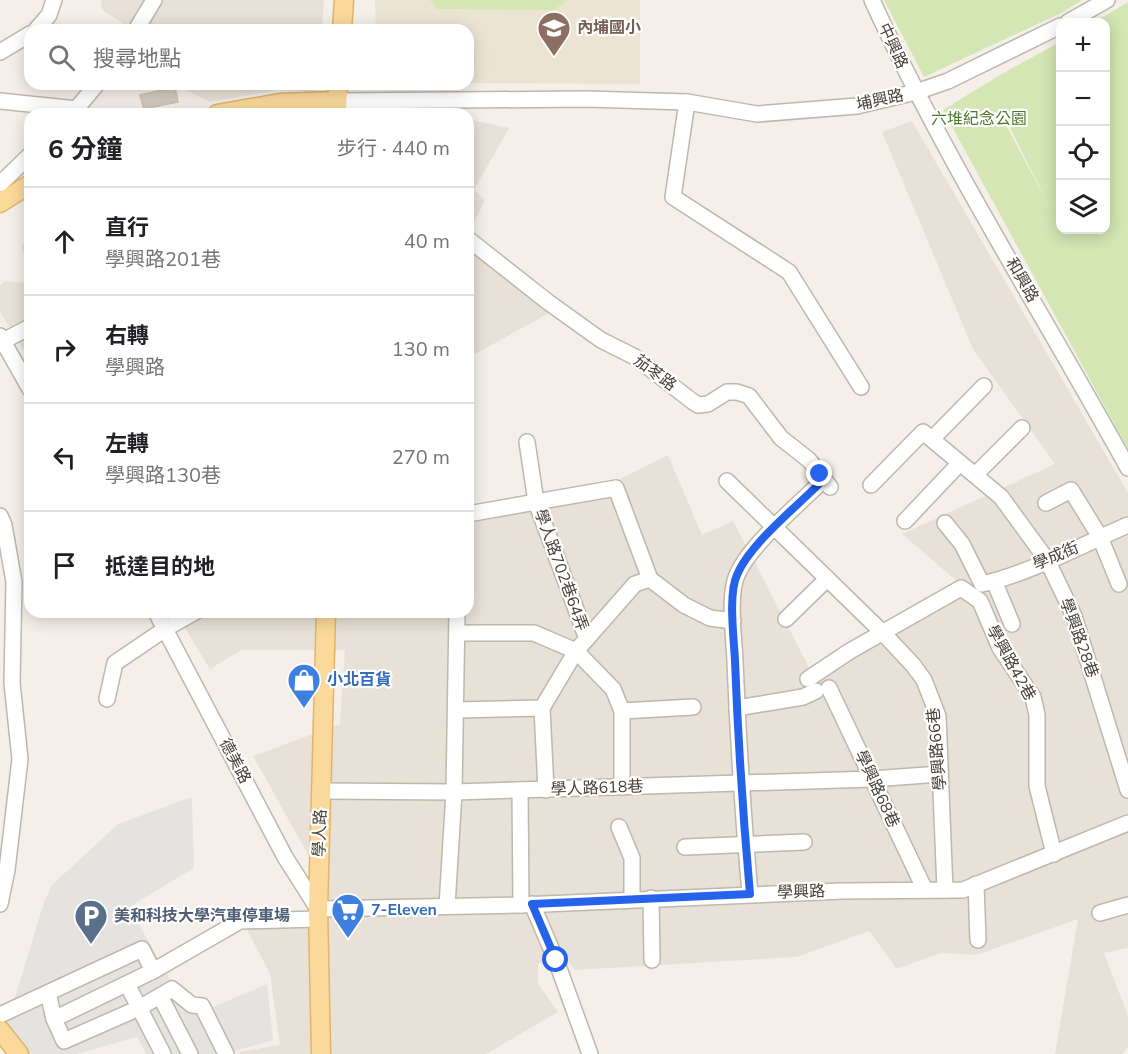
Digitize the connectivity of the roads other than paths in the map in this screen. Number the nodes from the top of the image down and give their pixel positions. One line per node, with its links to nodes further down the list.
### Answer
1 (54, 0): 7 (street)
2 (154, 0): 8 (street)
3 (344, 0): 9 (main road)
4 (872, 0): 14 (street, 中興路)
5 (1107, 0): 6 (street)
6 (1075, 18)
7 (41, 24)
8 (140, 24)
9 (342, 24)
10 (1056, 28): 14 (street, 埔興路)
11 (24, 38): 12 (street)
12 (0, 52)
13 (92, 90): 19 (street)
14 (916, 92): 17 (street, 埔興路); 35 (street, 和興路)
15 (338, 100): 17 (street, 埔興路); 20 (main road)
16 (0, 101): 18 (street)
17 (687, 102): 30 (street)
18 (52, 108)
19 (77, 108)
20 (251, 108)
21 (24, 161): 22 (street)
22 (0, 184)
23 (24, 188): 24 (main road)
24 (0, 202)
25 (474, 244): 46 (street, 茄苳路)
26 (24, 329): 27 (street)
27 (1, 339): 28 (street)
28 (24, 379)
29 (984, 386): 32 (street)
30 (861, 387)
31 (1022, 428): 36 (street)
32 (932, 439): 34 (street, 學興路28巷); 38 (street)
33 (527, 441): 39 (street, 學人路702巷64弄)
34 (960, 463): 36 (street, 學興路28巷); 43 (street)
35 (1128, 468)
36 (975, 475): 48 (street, 學興路28巷)
37 (727, 481): 46 (street, 學興路66巷)
38 (871, 485)
39 (536, 502): 41 (street); 49 (street); 63 (street, 學人路702巷64弄)
40 (1046, 503): 47 (street)
41 (474, 513)
42 (0, 516): 93 (street)
43 (905, 521)
44 (945, 523): 51 (street)
45 (1128, 525): 47 (street, 學成街)
46 (775, 528): 50 (street, 學興路66巷); 58 (street)
47 (1100, 537): 48 (street, 學成街); 52 (street)
48 (1047, 560): 51 (street, 學成街); 78 (street, 學興路28巷)
49 (650, 579): 58 (street); 63 (street)
50 (827, 579): 57 (street); 62 (street, 學興路66巷)
51 (988, 582): 59 (street)
52 (1119, 584)
53 (159, 618): 60 (street, 德美路)
54 (184, 618): 60 (street)
55 (326, 618): 79 (main road, 學人路)
56 (457, 618): 61 (street)
57 (786, 619)
58 (733, 621): 69 (street)
59 (1012, 624)
60 (165, 629): 66 (street); 98 (street, 德美路)
61 (457, 633): 64 (street); 70 (street)
62 (883, 633): 65 (street, 學興路42巷); 72 (street, 學興路66巷); 86 (street, 學興路42巷)
63 (586, 639): 64 (street)
64 (576, 651): 68 (street); 71 (street)
65 (818, 686): 69 (street, 學興路42巷); 73 (street, 學興路68巷)
66 (107, 699)
67 (693, 707): 71 (street)
68 (542, 708): 70 (street); 77 (street)
69 (737, 708): 74 (street)
70 (456, 710): 80 (street)
71 (622, 711): 75 (street)
72 (940, 774): 73 (street, 學人路618巷); 89 (street, 學興路66巷)
73 (872, 779): 74 (street, 學人路618巷); 88 (street, 學興路68巷)
74 (740, 783): 75 (street, 學人路618巷); 84 (street)
75 (622, 787): 77 (street, 學人路618巷)
76 (520, 790): 77 (street, 學人路618巷); 80 (street, 學人路618巷); 94 (street)
77 (546, 790)
78 (1128, 790)
79 (321, 791): 80 (street, 學人路618巷); 98 (main road, 學人路)
80 (454, 792): 96 (street)
81 (1128, 824): 86 (street, 學興路)
82 (619, 827): 92 (street)
83 (804, 842): 84 (street)
84 (746, 844): 85 (street); 90 (street)
85 (685, 847)
86 (1054, 854): 87 (street, 學興路)
87 (976, 884): 89 (street, 學興路); 99 (street)
88 (925, 890): 89 (street, 學興路); 90 (street, 學興路)
89 (945, 890)
90 (750, 894): 91 (street, 學興路)
91 (651, 898): 92 (street, 學興路); 100 (street)
92 (632, 899): 94 (street, 學興路)
93 (0, 904)
94 (526, 905): 96 (street, 學興路); 114 (street)
95 (1128, 905): 97 (street)
96 (447, 906): 98 (street, 學興路)
97 (1100, 913)
98 (318, 914): 101 (street, 學興路); 113 (main road, 學人路)
99 (978, 940)
100 (652, 960)
101 (157, 969): 102 (street, 學興路); 103 (street); 104 (street)
102 (127, 984): 105 (street); 107 (street, 學興路)
103 (166, 992): 105 (street); 111 (street); 112 (street)
104 (48, 993): 106 (street); 107 (street)
105 (139, 1008): 107 (street); 110 (street)
106 (0, 1015)
107 (54, 1019)
108 (0, 1030): 109 (main road)
109 (19, 1054)
110 (163, 1054)
111 (190, 1054)
112 (226, 1054)
113 (321, 1054)
114 (590, 1054)

